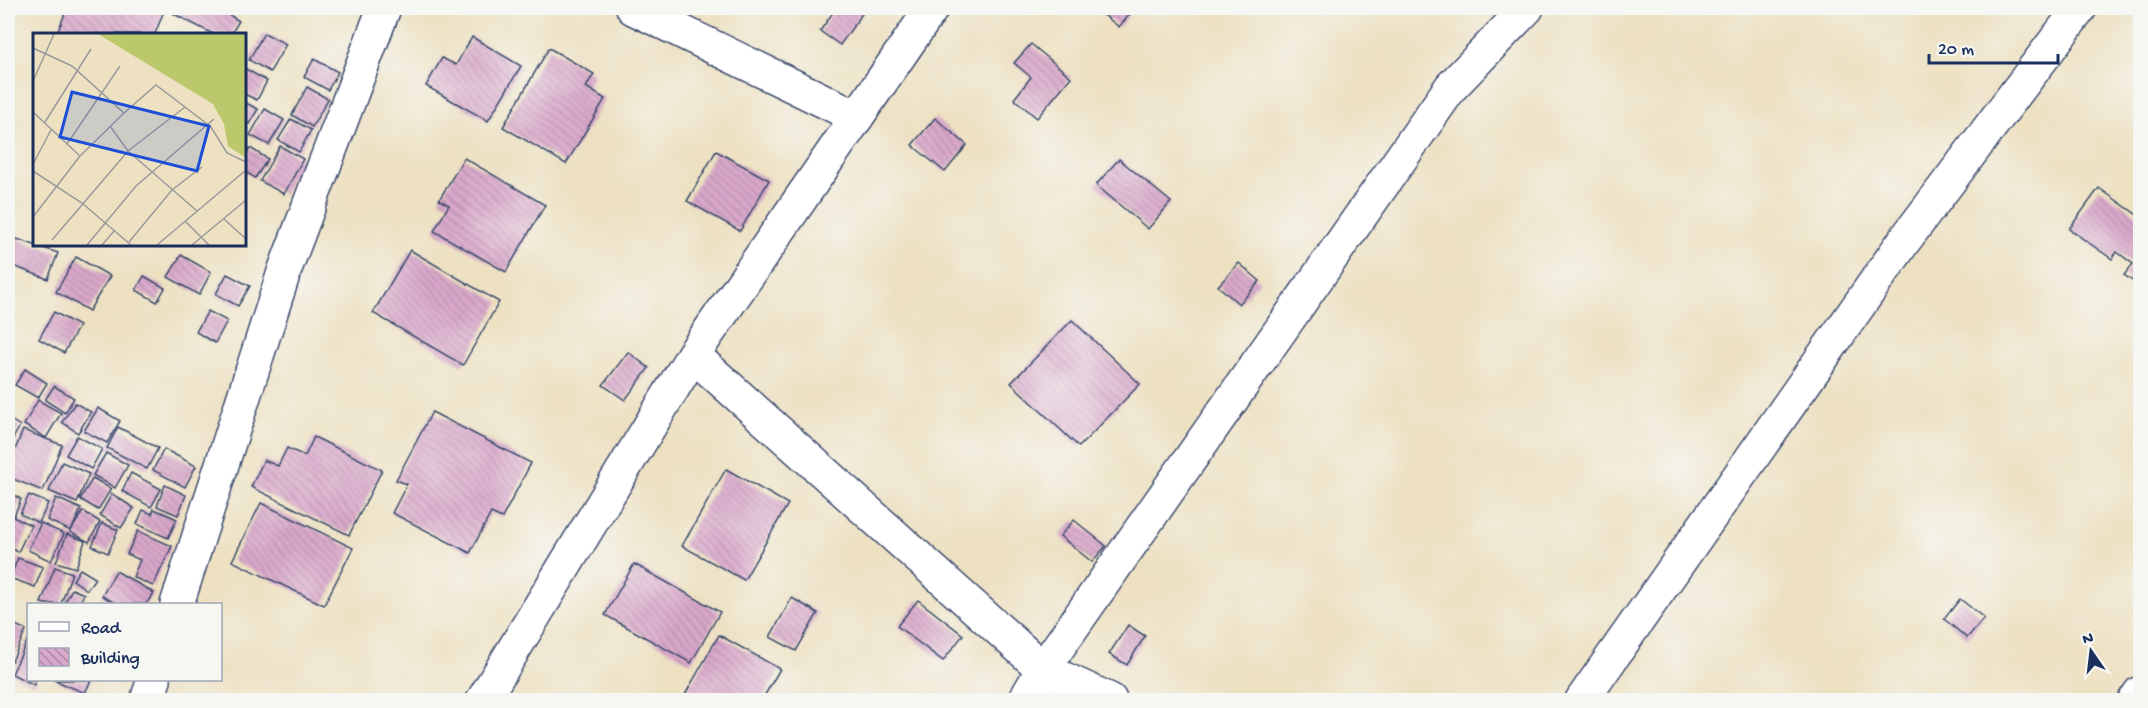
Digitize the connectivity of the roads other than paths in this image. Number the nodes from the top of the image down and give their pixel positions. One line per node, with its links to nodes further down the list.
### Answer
1 (384, 8): 8 (street)
2 (633, 8): 6 (street)
3 (932, 8): 6 (street)
4 (1527, 8): 9 (street)
5 (2080, 8): 16 (street)
6 (857, 117): 7 (street)
7 (693, 355): 9 (street); 13 (street)
8 (177, 603)
9 (1043, 669): 14 (street); 15 (street)
10 (154, 681): 12 (street)
11 (2140, 693): 17 (street)
12 (147, 700)
13 (483, 700)
14 (1025, 700)
15 (1110, 700)
16 (1582, 700)
17 (2135, 700)

